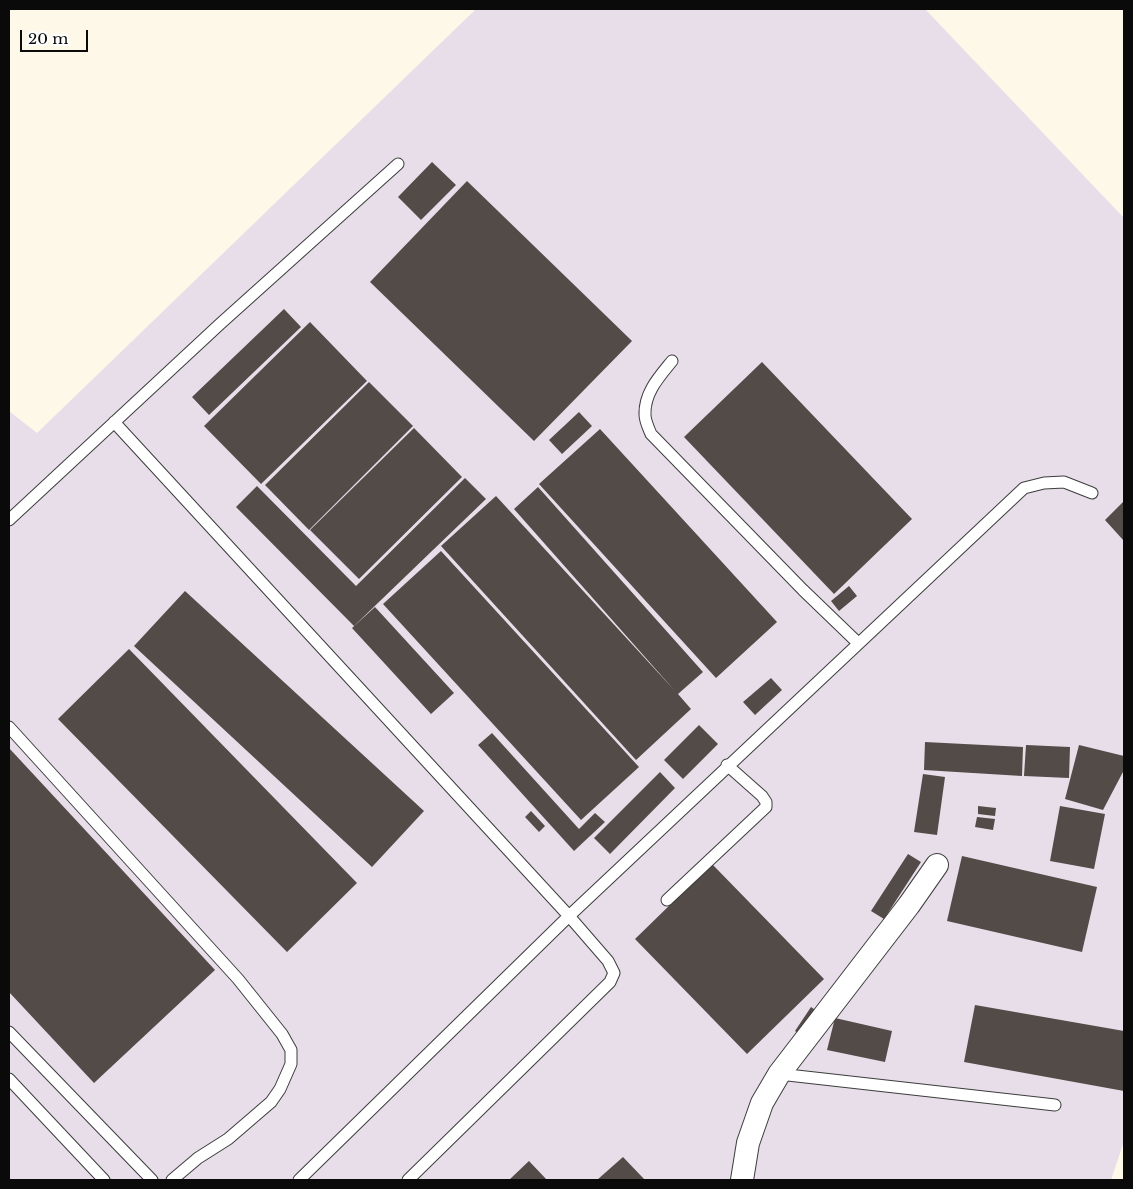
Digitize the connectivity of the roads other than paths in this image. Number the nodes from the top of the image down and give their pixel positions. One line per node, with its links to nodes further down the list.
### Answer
1 (398, 164): 3 (lane)
2 (672, 362): 6 (lane)
3 (114, 422): 5 (lane); 11 (lane)
4 (1092, 493): 6 (lane)
5 (9, 520)
6 (858, 643): 8 (lane)
7 (9, 727): 18 (lane)
8 (727, 765): 10 (lane); 11 (lane)
9 (937, 865): 13 (street)
10 (667, 900)
11 (568, 916): 19 (lane); 20 (lane)
12 (9, 1032): 17 (lane)
13 (779, 1074): 15 (lane); 21 (street)
14 (9, 1079): 16 (lane)
15 (1055, 1105)
16 (104, 1180)
17 (152, 1180)
18 (172, 1180)
19 (299, 1180)
20 (408, 1180)
21 (742, 1180)

